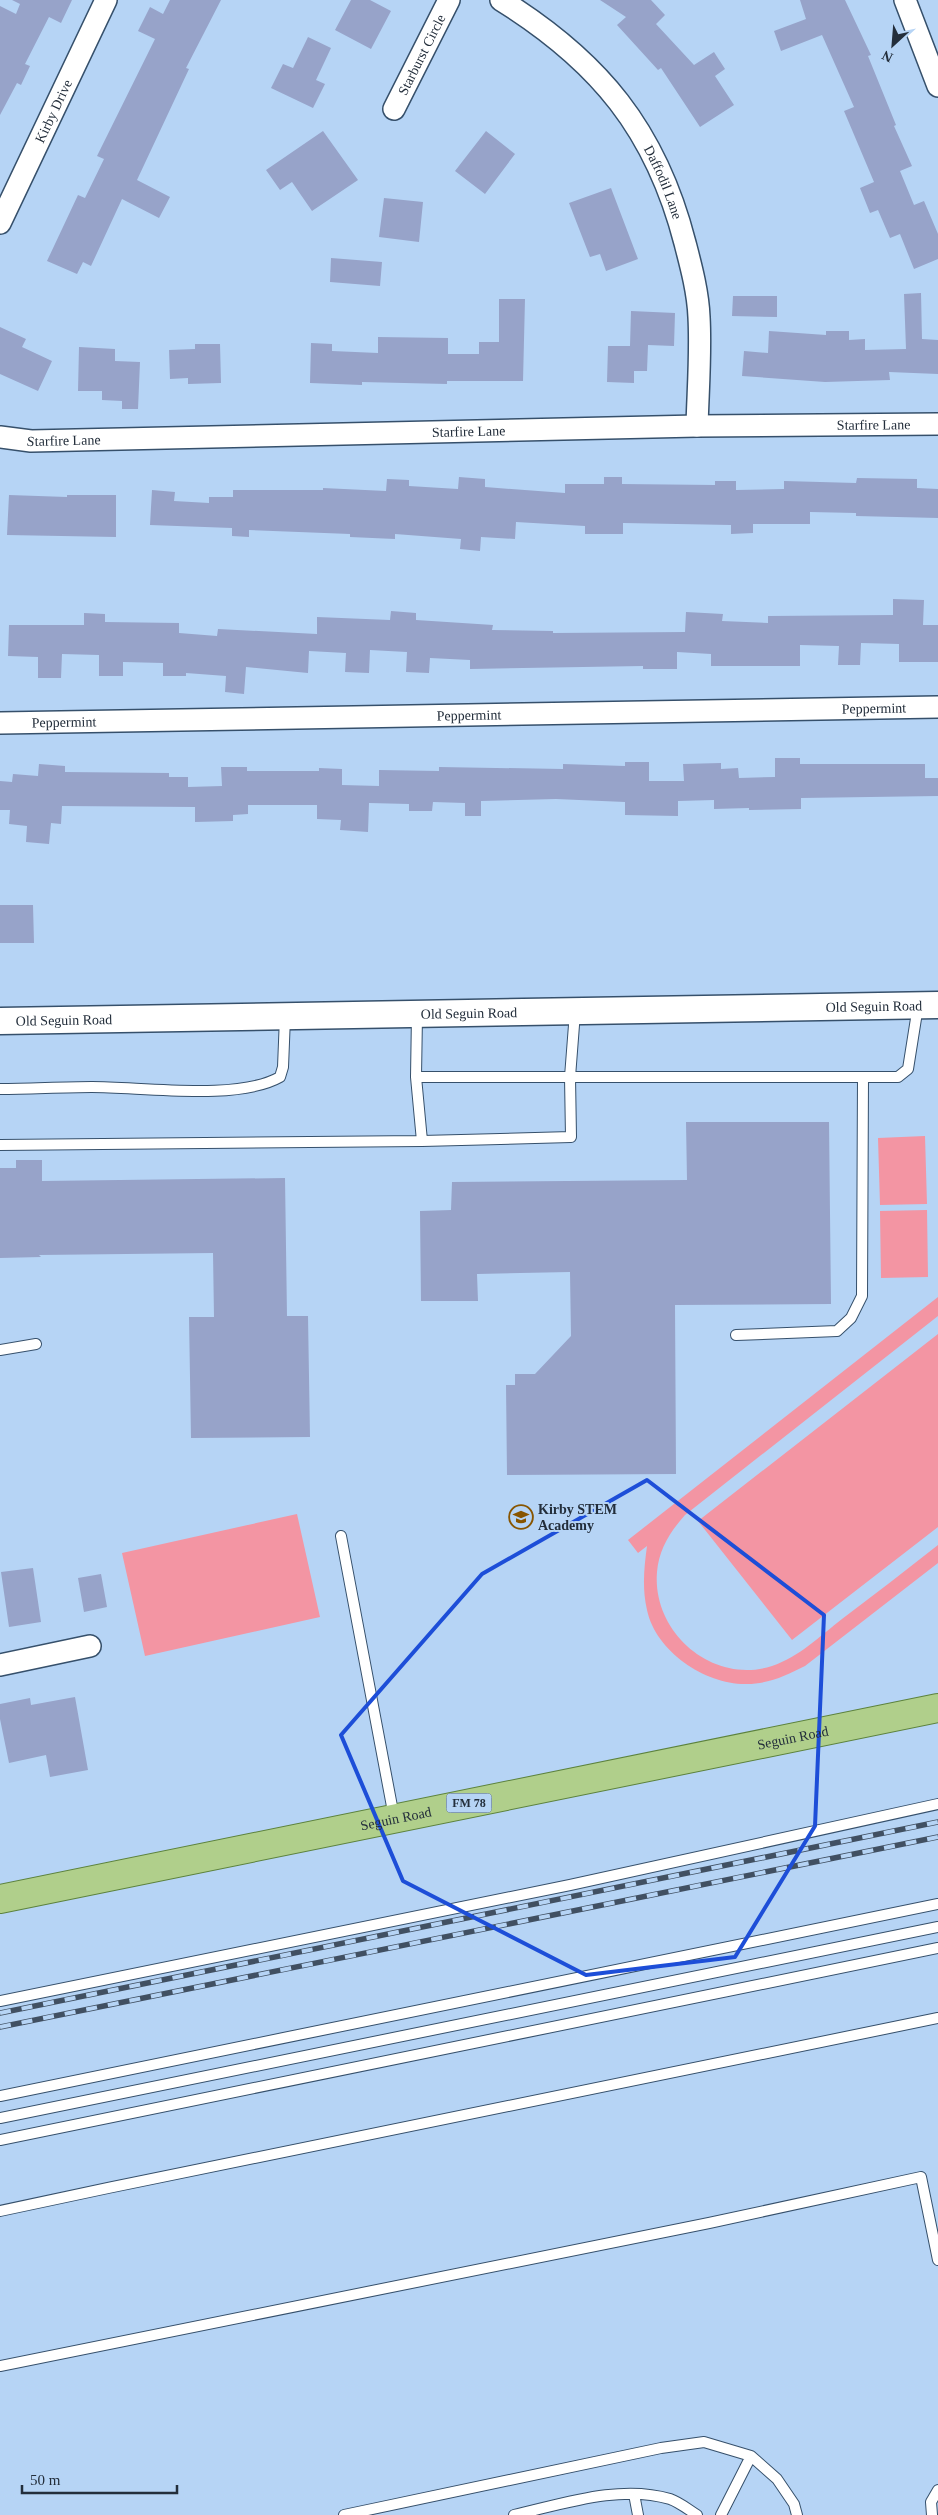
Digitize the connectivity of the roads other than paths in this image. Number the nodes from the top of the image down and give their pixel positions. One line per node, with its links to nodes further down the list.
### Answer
1 (106, 0): 7 (street, Kirby Drive)
2 (449, 0): 6 (street, Starburst Circle)
3 (501, 0): 9 (street, Daffodil Lane)
4 (905, 0): 5 (street)
5 (938, 86)
6 (394, 109)
7 (0, 223)
8 (938, 424): 9 (street, Starfire Lane)
9 (697, 426): 10 (street, Starfire Lane)
10 (0, 437)
11 (938, 707): 12 (street, Peppermint)
12 (0, 723)
13 (928, 1006): 14 (street, Old Seguin Road); 20 (lane)
14 (575, 1012): 15 (street, Old Seguin Road); 19 (lane)
15 (418, 1014): 16 (street, Old Seguin Road); 18 (lane)
16 (285, 1016): 17 (street, Old Seguin Road); 21 (lane)
17 (0, 1021)
18 (416, 1077): 19 (lane); 22 (lane)
19 (570, 1077): 20 (lane); 22 (lane)
20 (864, 1077): 24 (lane)
21 (0, 1089)
22 (422, 1142): 23 (lane)
23 (0, 1145)
24 (736, 1335)
25 (36, 1344): 26 (lane)
26 (0, 1350)
27 (341, 1536): 32 (lane)
28 (90, 1646): 29 (street)
29 (0, 1665)
30 (938, 1708): 32 (main road, Seguin Road / FM 78)
31 (938, 1804): 37 (lane)
32 (394, 1818): 33 (main road, Seguin Road / FM 78)
33 (0, 1899)
34 (938, 1904): 39 (lane)
35 (938, 1926): 40 (lane)
36 (938, 1948): 41 (lane)
37 (0, 2001)
38 (938, 2018): 42 (lane)
39 (0, 2096)
40 (0, 2118)
41 (0, 2140)
42 (0, 2211)
43 (938, 2260): 44 (lane)
44 (0, 2366)
45 (751, 2456): 48 (lane); 52 (lane); 53 (lane)
46 (938, 2490): 54 (lane)
47 (634, 2494): 49 (lane); 50 (lane); 51 (lane)
48 (344, 2515)
49 (514, 2515)
50 (638, 2515)
51 (697, 2515)
52 (721, 2515)
53 (797, 2515)
54 (932, 2515)

